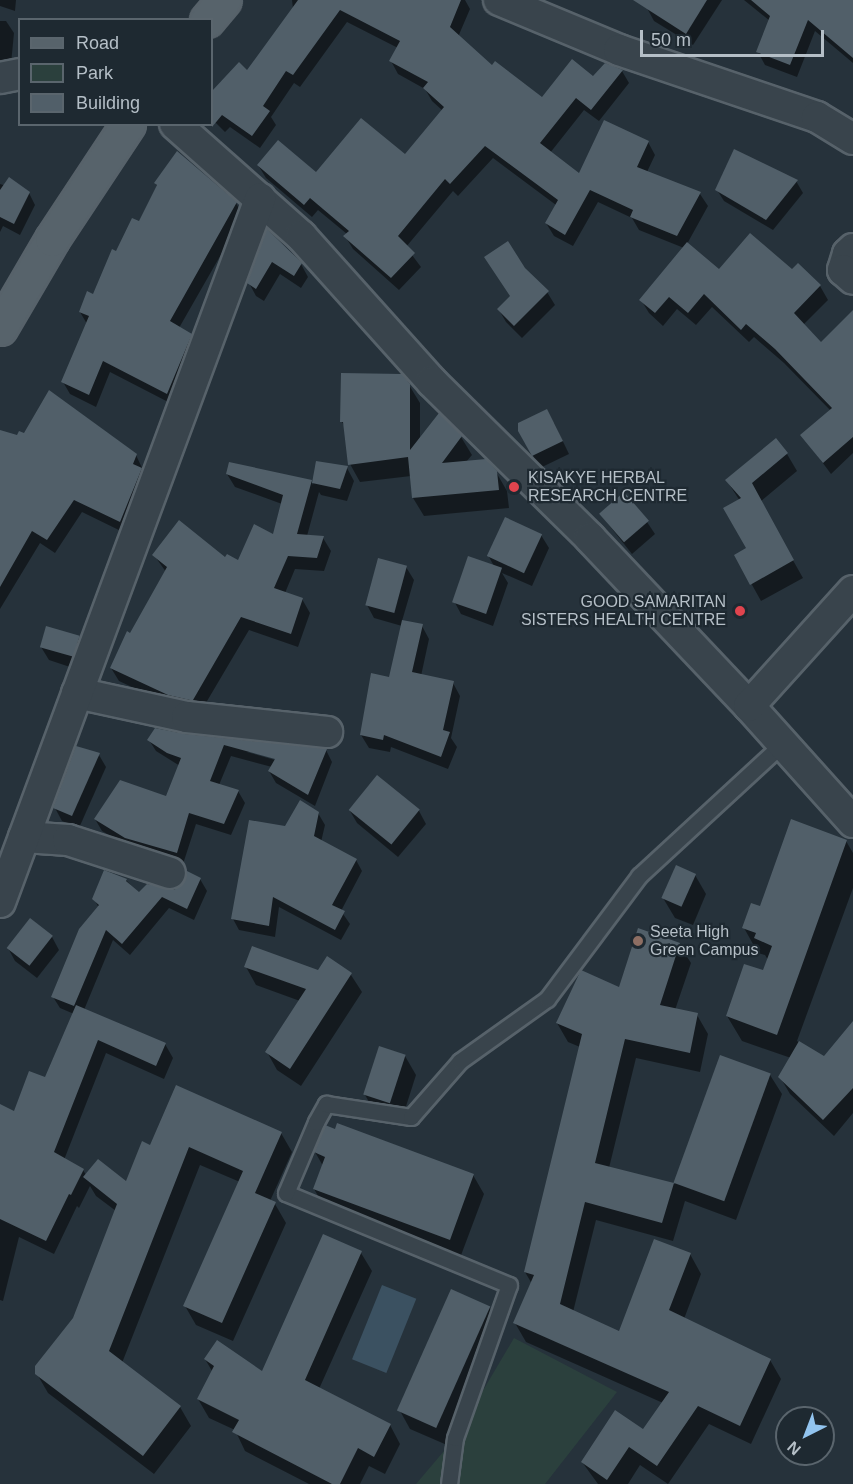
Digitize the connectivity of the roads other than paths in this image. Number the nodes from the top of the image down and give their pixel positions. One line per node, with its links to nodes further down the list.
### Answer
1 (224, 0): 3 (main road)
2 (499, 0): 8 (street)
3 (209, 18)
4 (18, 74): 5 (street)
5 (0, 78)
6 (127, 126): 12 (main road)
7 (177, 126): 9 (street)
8 (853, 139)
9 (260, 199): 14 (street); 15 (street)
10 (853, 249): 11 (street)
11 (853, 279)
12 (0, 328)
13 (853, 591): 15 (street)
14 (77, 693): 16 (street); 19 (street)
15 (749, 706): 17 (street)
16 (327, 732)
17 (782, 744): 18 (street); 22 (lane)
18 (853, 822)
19 (24, 837): 20 (street); 21 (street)
20 (171, 873)
21 (0, 902)
22 (449, 1484)

